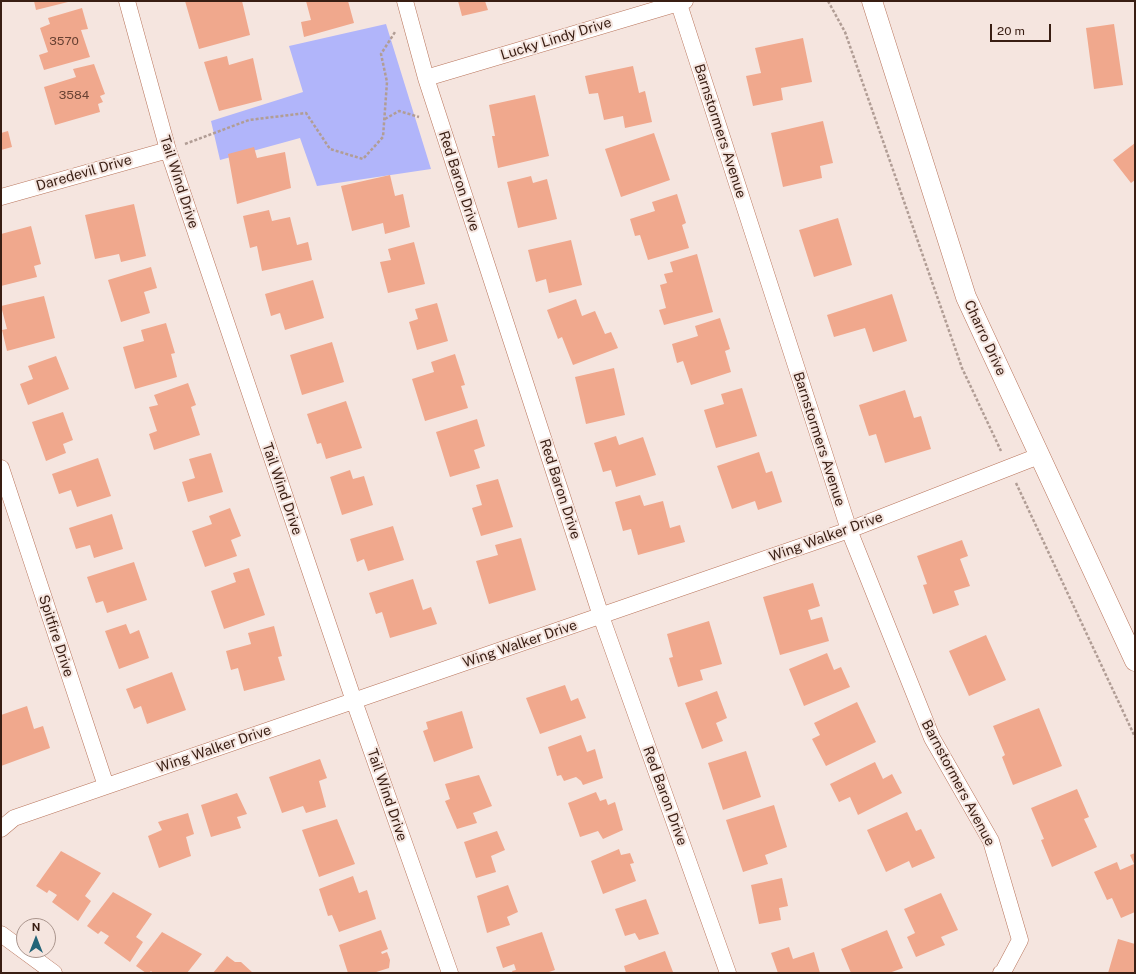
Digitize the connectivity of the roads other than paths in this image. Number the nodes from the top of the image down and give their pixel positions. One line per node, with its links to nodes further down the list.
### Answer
1 (127, 1): 6 (street, Tail Wind Drive)
2 (872, 1): 8 (street, Charro Drive)
3 (681, 2): 5 (street, Lucky Lindy Drive); 11 (street, Barnstormers Avenue)
4 (406, 7): 5 (street, Red Baron Drive)
5 (426, 78): 12 (street, Red Baron Drive)
6 (168, 150): 7 (street, Daredevil Drive); 14 (street, Tail Wind Drive)
7 (1, 197)
8 (1039, 455): 11 (street, Wing Walker Drive); 13 (street, Charro Drive)
9 (1, 468): 10 (street, Spitfire Drive)
10 (4, 488): 15 (street, Spitfire Drive)
11 (849, 530): 12 (street, Wing Walker Drive); 21 (street, Barnstormers Avenue)
12 (601, 616): 14 (street, Wing Walker Drive); 20 (street, Red Baron Drive)
13 (1135, 661)
14 (354, 701): 15 (street, Wing Walker Drive); 19 (street, Tail Wind Drive)
15 (106, 786): 16 (street, Wing Walker Drive)
16 (1, 829)
17 (1, 934): 18 (street)
18 (54, 973)
19 (450, 973)
20 (728, 973)
21 (1001, 973)

